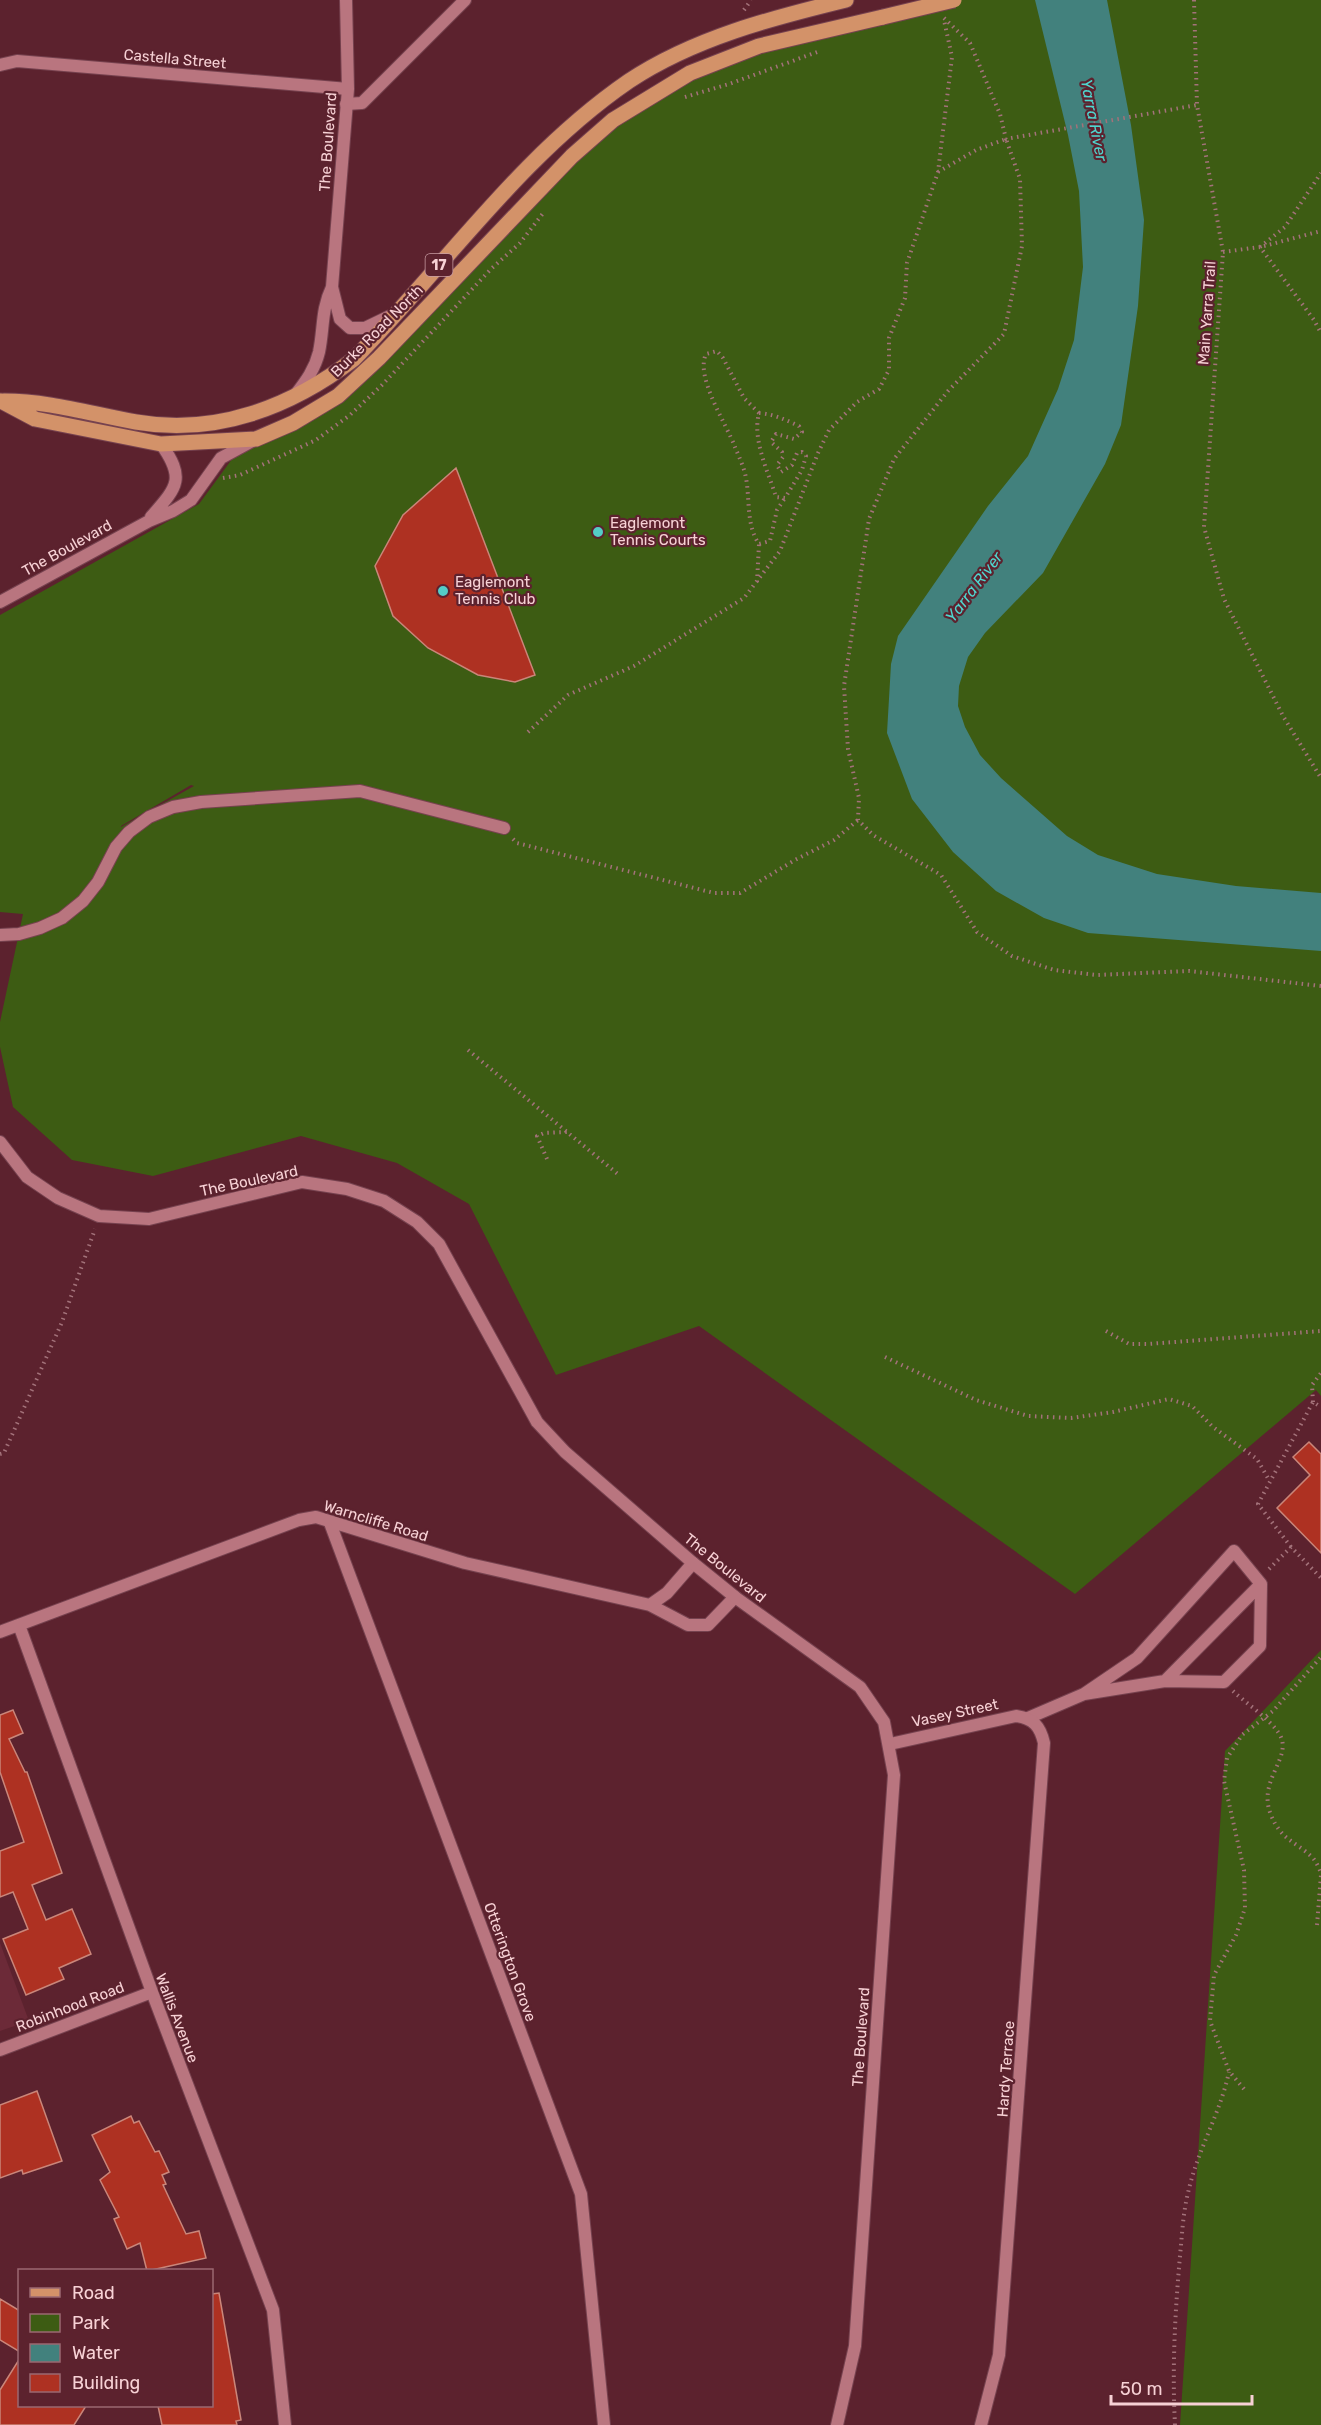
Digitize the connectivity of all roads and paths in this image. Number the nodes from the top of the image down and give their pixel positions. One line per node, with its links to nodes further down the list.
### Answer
1 (346, 0): 10 (street, The Boulevard)
2 (465, 0): 12 (street)
3 (846, 0): 22 (main road, Burke Road North / 17)
4 (954, 0): 27 (main road, Burke Road North / 17, bridge)
5 (1194, 0): 13 (path, Main Yarra Trail)
6 (941, 10): 7 (path)
7 (944, 19): 14 (path); 15 (path)
8 (830, 48): 11 (path)
9 (0, 65): 10 (street, Castella Street)
10 (348, 89): 12 (street, The Boulevard)
11 (678, 99)
12 (346, 104): 21 (street, The Boulevard)
13 (1197, 105): 14 (path); 20 (path, Main Yarra Trail)
14 (1005, 139): 15 (path); 39 (path)
15 (938, 172): 29 (path)
16 (1321, 173): 19 (path)
17 (548, 207): 31 (path)
18 (1321, 231): 19 (path)
19 (1260, 247): 20 (path); 23 (path)
20 (1223, 252): 38 (path, Main Yarra Trail)
21 (332, 287): 22 (street, The Boulevard); 24 (street, The Boulevard)
22 (397, 312): 24 (main road, Burke Road North / 17)
23 (1321, 333)
24 (295, 396): 25 (main road, Burke Road North / 17)
25 (0, 401): 28 (main road, Burke Road North / 17)
26 (759, 414): 30 (path); 32 (path); 34 (path)
27 (256, 439): 28 (main road, Burke Road North / 17); 33 (street, The Boulevard)
28 (161, 444): 33 (street, The Boulevard)
29 (818, 453): 30 (path); 35 (path)
30 (806, 456): 32 (path)
31 (215, 478)
32 (785, 498): 34 (path)
33 (149, 521): 36 (street, The Boulevard)
34 (759, 544): 35 (path)
35 (757, 583): 37 (path)
36 (0, 602)
37 (528, 732)
38 (1321, 778)
39 (858, 820): 40 (path); 42 (path)
40 (504, 828): 41 (street)
41 (0, 935)
42 (1321, 986)
43 (468, 1050): 44 (path)
44 (569, 1132): 46 (path); 47 (path)
45 (0, 1142): 48 (street, The Boulevard)
46 (547, 1159)
47 (619, 1175)
48 (99, 1216): 55 (path); 59 (street, The Boulevard)
49 (1106, 1331): 50 (path)
50 (1321, 1331)
51 (885, 1357): 56 (path)
52 (1321, 1373): 53 (path)
53 (1313, 1402): 54 (path); 56 (path)
54 (1321, 1407)
55 (0, 1454)
56 (1269, 1480): 58 (path)
57 (330, 1523): 63 (street, Warncliffe Road); 64 (street, Warncliffe Road); 80 (street, Otterington Grove)
58 (1291, 1547): 60 (path); 61 (path)
59 (693, 1563): 62 (street, The Boulevard); 63 (street)
60 (1263, 1578): 67 (street); 68 (street); 69 (street)
61 (1321, 1578)
62 (735, 1597): 63 (street, Warncliffe Road); 72 (street, The Boulevard)
63 (650, 1605)
64 (18, 1625): 65 (street, Warncliffe Road); 75 (street, Wallis Avenue)
65 (0, 1632)
66 (1321, 1657): 71 (path)
67 (1165, 1681): 68 (street, Vasey Street); 69 (street, Vasey Street)
68 (1224, 1682): 71 (path)
69 (1084, 1694): 70 (street, Vasey Street)
70 (1028, 1718): 72 (street, Vasey Street); 82 (street, Hardy Terrace)
71 (1264, 1719): 73 (path); 77 (path)
72 (890, 1744): 81 (street, The Boulevard)
73 (1321, 1874): 74 (path)
74 (1317, 1925)
75 (152, 1992): 76 (street, Robinhood Road); 79 (street, Wallis Avenue)
76 (0, 2050)
77 (1229, 2071): 78 (path); 83 (path)
78 (1244, 2089)
79 (285, 2425)
80 (604, 2425)
81 (837, 2425)
82 (981, 2425)
83 (1176, 2425)

